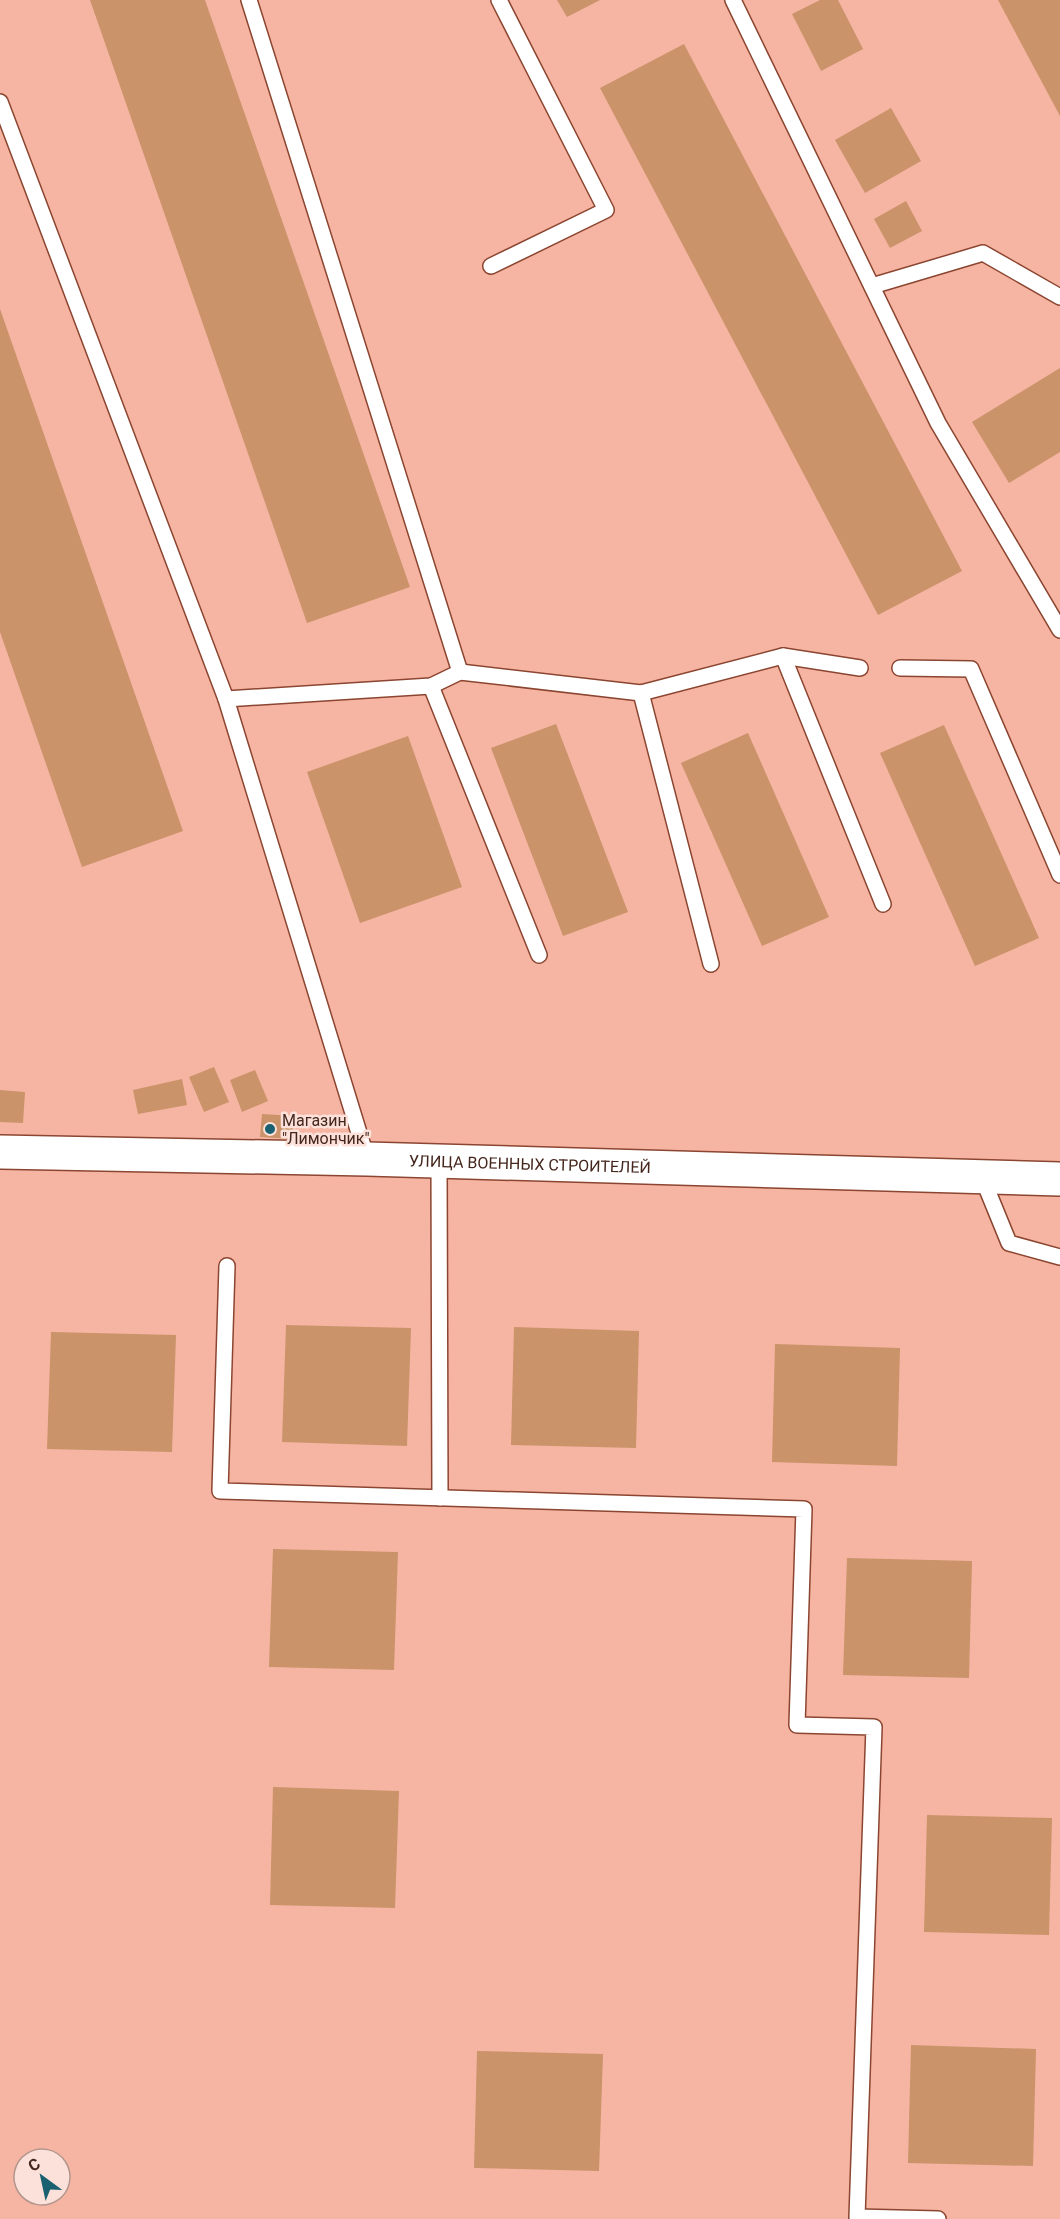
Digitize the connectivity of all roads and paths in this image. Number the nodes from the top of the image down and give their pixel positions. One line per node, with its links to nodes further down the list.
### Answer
1 (249, 0): 12 (lane)
2 (499, 0): 5 (lane)
3 (732, 0): 6 (lane)
4 (0, 102): 15 (lane)
5 (491, 266)
6 (872, 286): 7 (lane); 8 (lane)
7 (1060, 297)
8 (1060, 630)
9 (783, 656): 10 (lane); 14 (lane); 17 (lane)
10 (860, 668)
11 (900, 668): 16 (lane)
12 (460, 672): 13 (lane); 14 (lane)
13 (431, 686): 15 (lane); 18 (lane)
14 (641, 693): 19 (lane)
15 (226, 699): 21 (lane)
16 (1060, 875)
17 (883, 904)
18 (539, 955)
19 (711, 964)
20 (0, 1152): 21 (main road, УЛИЦА ВОЕННЫХ СТРОИТЕЛЕЙ)
21 (367, 1159): 22 (main road, УЛИЦА ВОЕННЫХ СТРОИТЕЛЕЙ)
22 (439, 1161): 23 (main road, УЛИЦА ВОЕННЫХ СТРОИТЕЛЕЙ); 27 (lane)
23 (982, 1177): 24 (main road, УЛИЦА ВОЕННЫХ СТРОИТЕЛЕЙ); 25 (lane)
24 (1060, 1179)
25 (1060, 1257)
26 (227, 1266): 27 (lane)
27 (440, 1498): 28 (lane)
28 (938, 2219)

